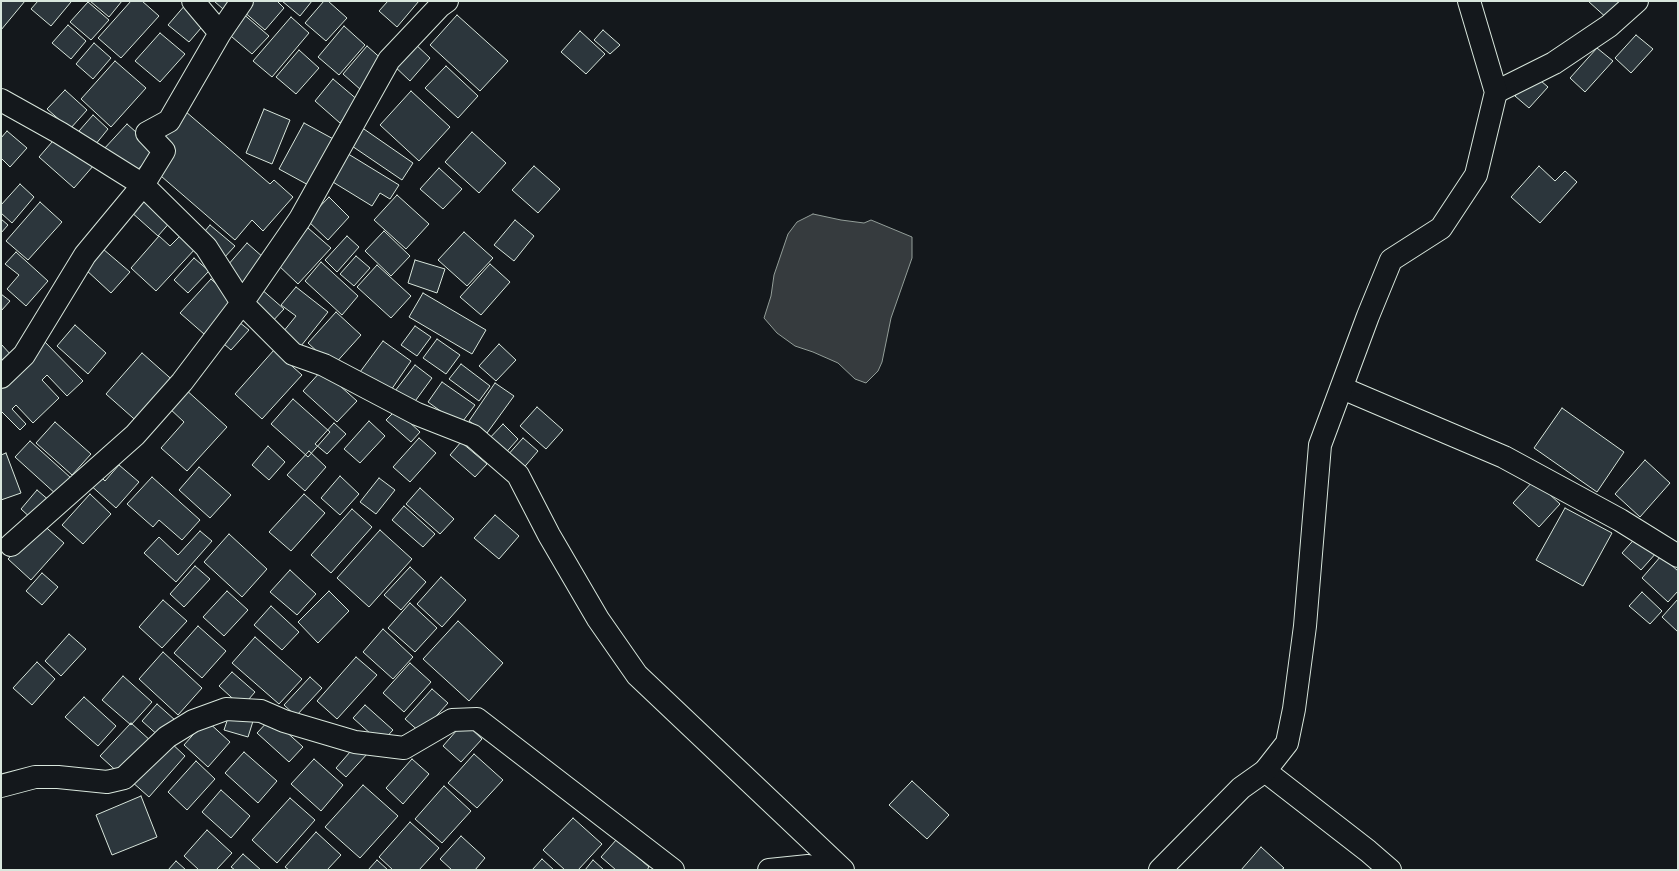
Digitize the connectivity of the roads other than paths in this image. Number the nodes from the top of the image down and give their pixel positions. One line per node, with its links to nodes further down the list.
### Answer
1 (193, 1): 6 (street)
2 (242, 1): 6 (street)
3 (447, 1): 10 (street)
4 (1469, 1): 7 (street)
5 (1637, 1): 7 (street)
6 (220, 33): 9 (street)
7 (1496, 92): 12 (street)
8 (1, 100): 9 (street)
9 (143, 185): 10 (street); 11 (street)
10 (242, 303): 13 (street); 20 (street)
11 (1, 377)
12 (1342, 388): 14 (street); 15 (street)
13 (11, 545)
14 (1678, 556)
15 (1266, 771): 21 (street); 22 (street)
16 (1, 786): 17 (street)
17 (674, 870)
18 (769, 870): 19 (street)
19 (819, 870)
20 (843, 870)
21 (1160, 870)
22 (1390, 870)

